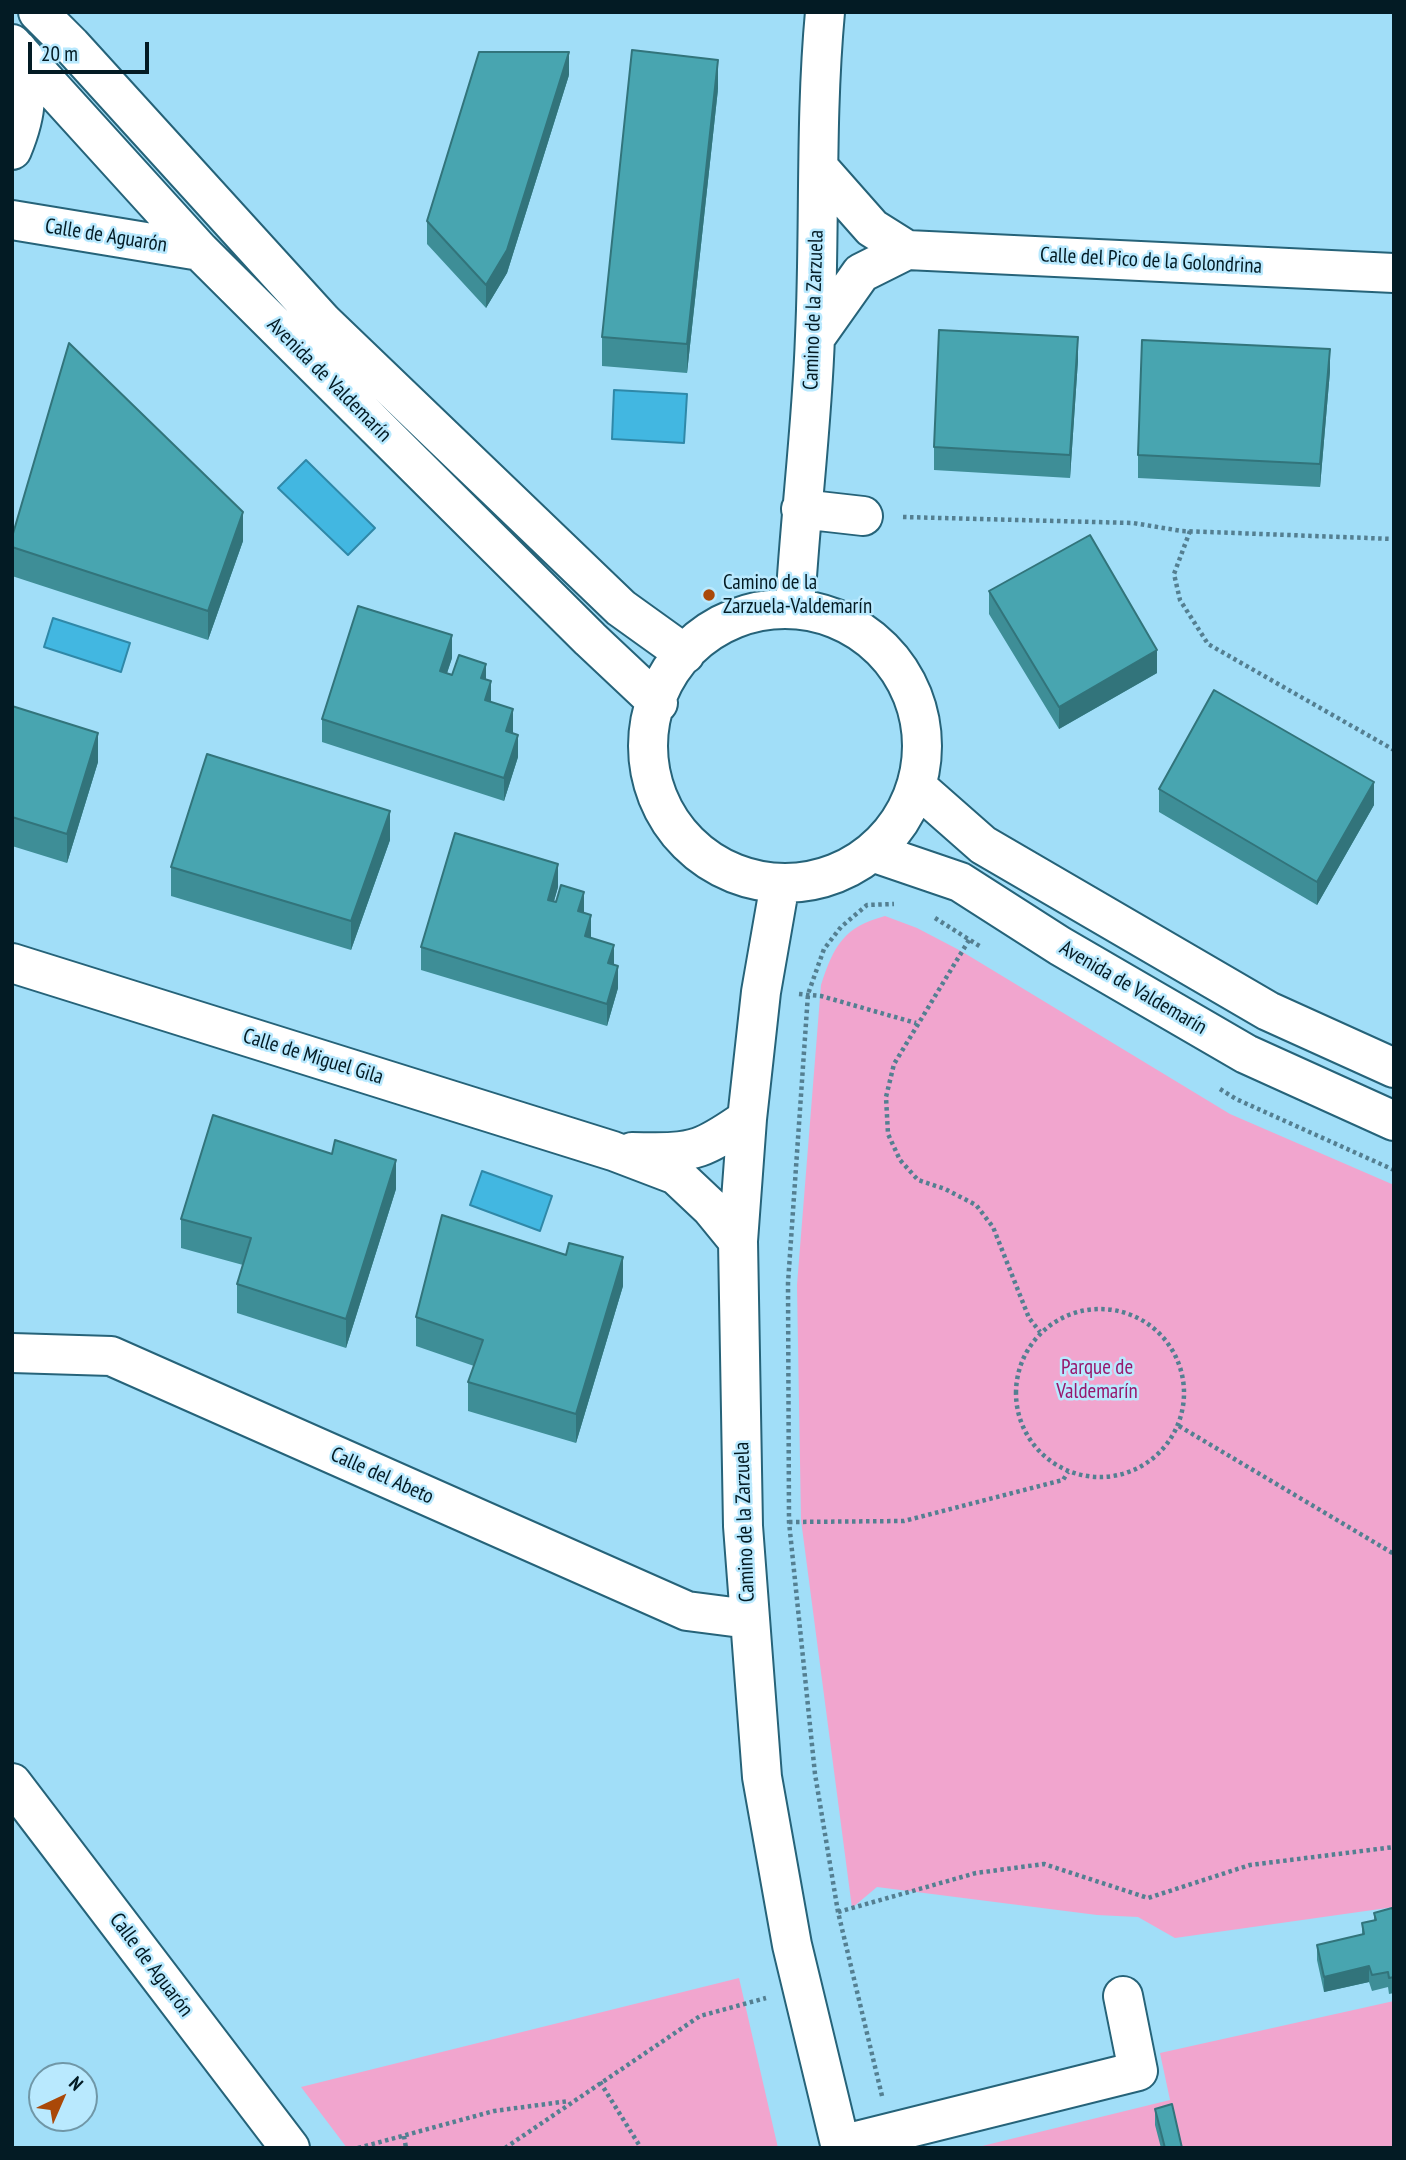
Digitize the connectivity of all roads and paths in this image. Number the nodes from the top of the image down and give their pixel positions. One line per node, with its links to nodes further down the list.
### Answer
1 (38, 12): 3 (street, Avenida de Valdemarín)
2 (825, 12): 7 (street, Camino de la Zarzuela)
3 (78, 29): 5 (street); 18 (street, Avenida de Valdemarín)
4 (15, 47): 5 (street, Avenida de Valdemarín); 6 (street)
5 (51, 85): 10 (street, Avenida de Valdemarín)
6 (12, 150)
7 (819, 167): 9 (street, Calle del Pico de la Golondrina); 12 (street, Camino de la Zarzuela)
8 (18, 217): 10 (street, Calle de Aguarón)
9 (907, 250): 11 (street, Calle del Pico de la Golondrina); 12 (street, Calle del Pico de la Golondrina)
10 (200, 251): 19 (street, Avenida de Valdemarín)
11 (1394, 273)
12 (815, 338): 13 (street, Camino de la Zarzuela)
13 (801, 509): 14 (street); 17 (street, Camino de la Zarzuela)
14 (863, 516): 15 (path)
15 (1190, 531): 16 (path); 20 (path)
16 (1394, 539)
17 (795, 607): 18 (street); 21 (street)
18 (685, 653): 19 (street)
19 (658, 703): 23 (street)
20 (1394, 750)
21 (916, 786): 22 (street); 32 (street)
22 (875, 853): 23 (street); 35 (street, Avenida de Valdemarín)
23 (779, 889): 29 (street, Camino de la Zarzuela)
24 (904, 906): 30 (path)
25 (925, 914): 26 (path)
26 (969, 940): 27 (path); 31 (path)
27 (992, 953)
28 (12, 962): 36 (street, Calle de Miguel Gila)
29 (761, 992): 30 (path); 34 (street, Camino de la Zarzuela)
30 (808, 995): 31 (path); 43 (path)
31 (916, 1023): 39 (path)
32 (1394, 1068)
33 (1213, 1085): 37 (path)
34 (747, 1119): 36 (street, Calle de Miguel Gila); 38 (street, Camino de la Zarzuela)
35 (1394, 1121)
36 (613, 1151): 38 (street, Calle de Miguel Gila)
37 (1394, 1170)
38 (738, 1241): 44 (street, Camino de la Zarzuela)
39 (1040, 1332): 41 (path); 42 (path)
40 (12, 1353): 46 (street, Calle del Abeto)
41 (1179, 1426): 42 (path); 45 (path)
42 (1068, 1472): 43 (path)
43 (789, 1521): 44 (path); 49 (path)
44 (743, 1526): 46 (street, Camino de la Zarzuela)
45 (1394, 1554)
46 (749, 1619): 50 (street, Camino de la Zarzuela)
47 (12, 1783): 57 (street, Calle de Aguarón)
48 (1394, 1847): 49 (path)
49 (838, 1912): 54 (path)
50 (803, 1988): 52 (path); 56 (street, Camino de la Zarzuela)
51 (1123, 1996): 54 (street)
52 (600, 2082): 53 (path); 61 (path)
53 (572, 2101): 55 (path); 60 (path)
54 (890, 2133): 56 (street)
55 (404, 2136): 58 (path); 59 (path)
56 (841, 2146)
57 (290, 2148)
58 (359, 2148)
59 (406, 2148)
60 (505, 2148)
61 (641, 2148)

